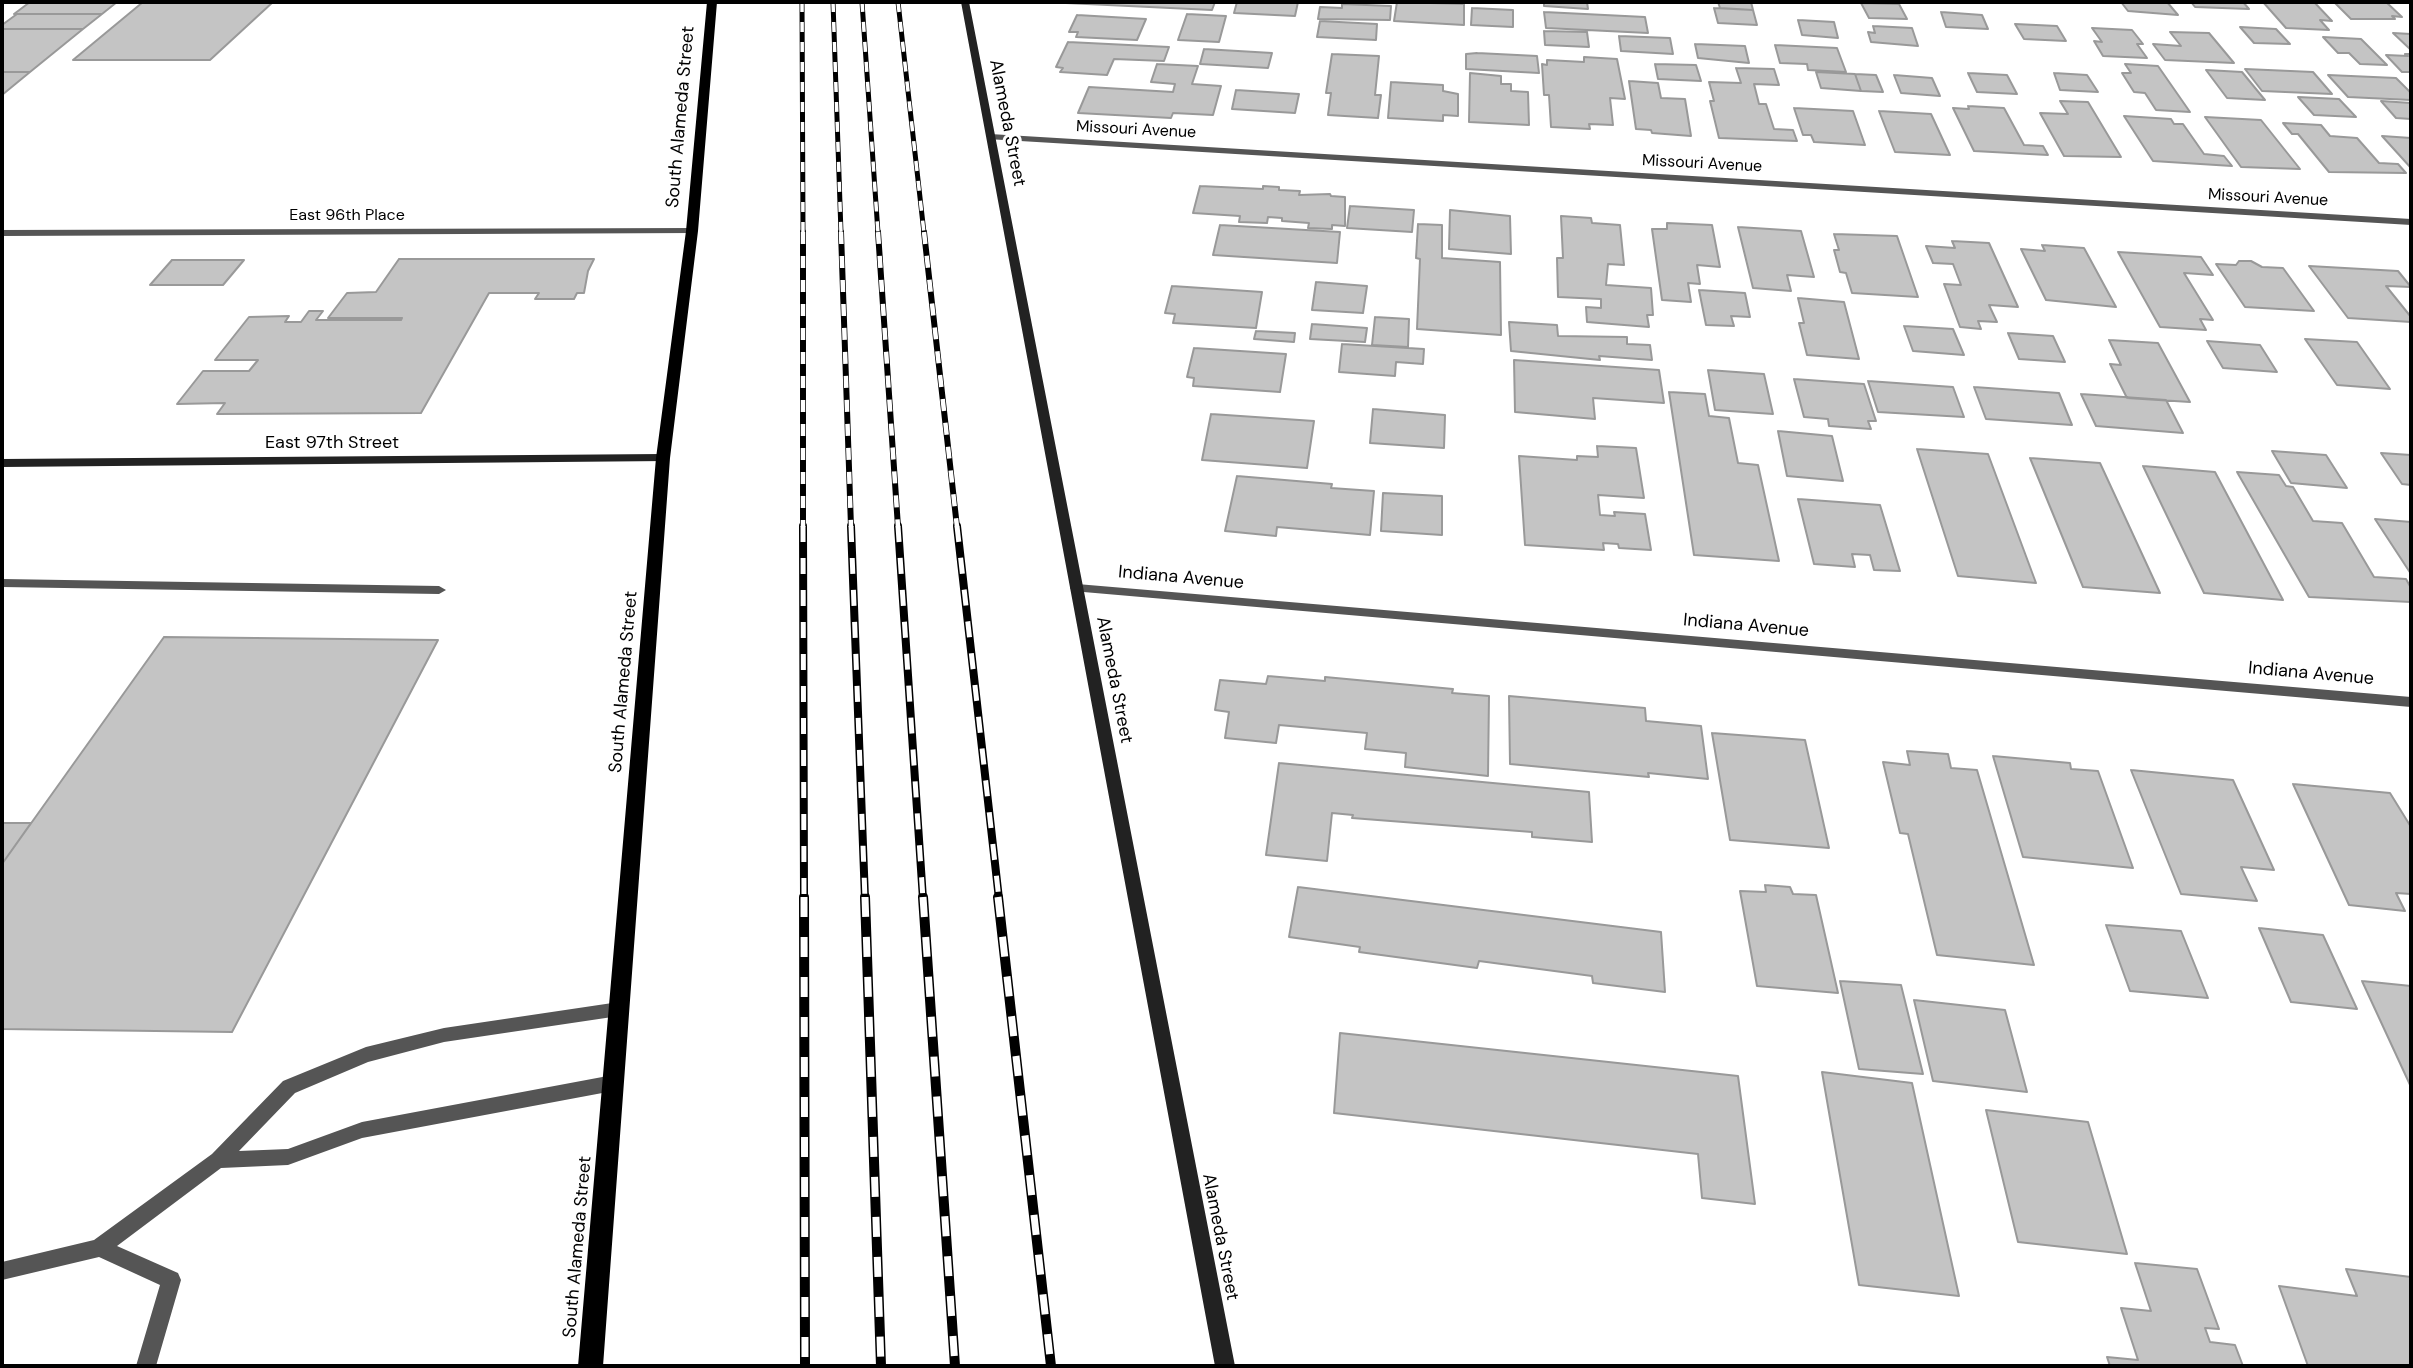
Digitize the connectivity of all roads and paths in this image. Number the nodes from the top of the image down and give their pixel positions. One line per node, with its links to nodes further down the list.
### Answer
1 (712, 2): 5 (main road, South Alameda Street)
2 (965, 2): 3 (street, Alameda Street)
3 (990, 137): 4 (street, Missouri Avenue); 10 (street, Alameda Street)
4 (2411, 222)
5 (692, 231): 6 (street, East 96th Place); 7 (main road, South Alameda Street)
6 (2, 233)
7 (663, 458): 8 (street, East 97th Street); 13 (main road, South Alameda Street)
8 (2, 463)
9 (2, 583): 11 (street)
10 (1077, 588): 12 (street, Indiana Avenue); 20 (street, Alameda Street)
11 (439, 590)
12 (2411, 702)
13 (619, 1009): 14 (main road, South Alameda Street); 15 (street)
14 (613, 1083): 15 (street); 19 (main road, South Alameda Street)
15 (218, 1160): 16 (street)
16 (99, 1248): 17 (street); 18 (street)
17 (2, 1272)
18 (146, 1366)
19 (590, 1366)
20 (1225, 1366)

